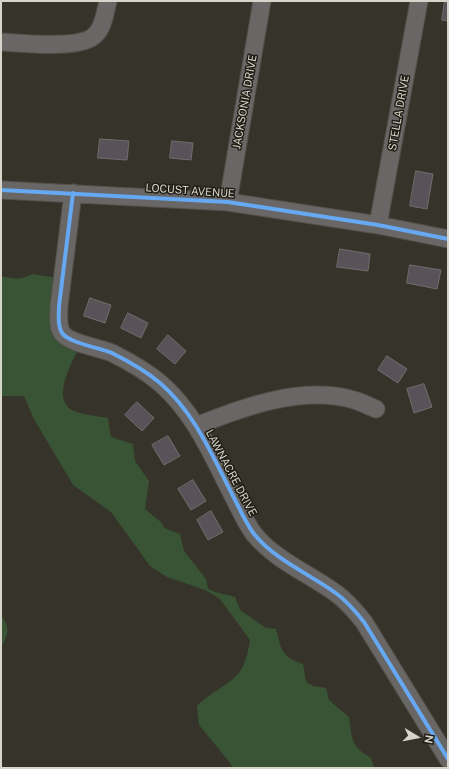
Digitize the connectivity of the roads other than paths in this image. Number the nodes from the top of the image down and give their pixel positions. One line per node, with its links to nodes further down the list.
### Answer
1 (108, 1): 4 (street)
2 (262, 1): 7 (street, JACKSONIA DRIVE)
3 (419, 1): 8 (street, STELLA DRIVE)
4 (1, 42)
5 (1, 190): 6 (street, LOCUST AVENUE)
6 (73, 193): 7 (street, LOCUST AVENUE); 11 (street, LAWNACRE DRIVE)
7 (228, 202): 8 (street, LOCUST AVENUE)
8 (378, 226): 9 (street, LOCUST AVENUE)
9 (448, 238)
10 (376, 409): 11 (street)
11 (196, 426): 12 (street, LAWNACRE DRIVE)
12 (448, 759)

